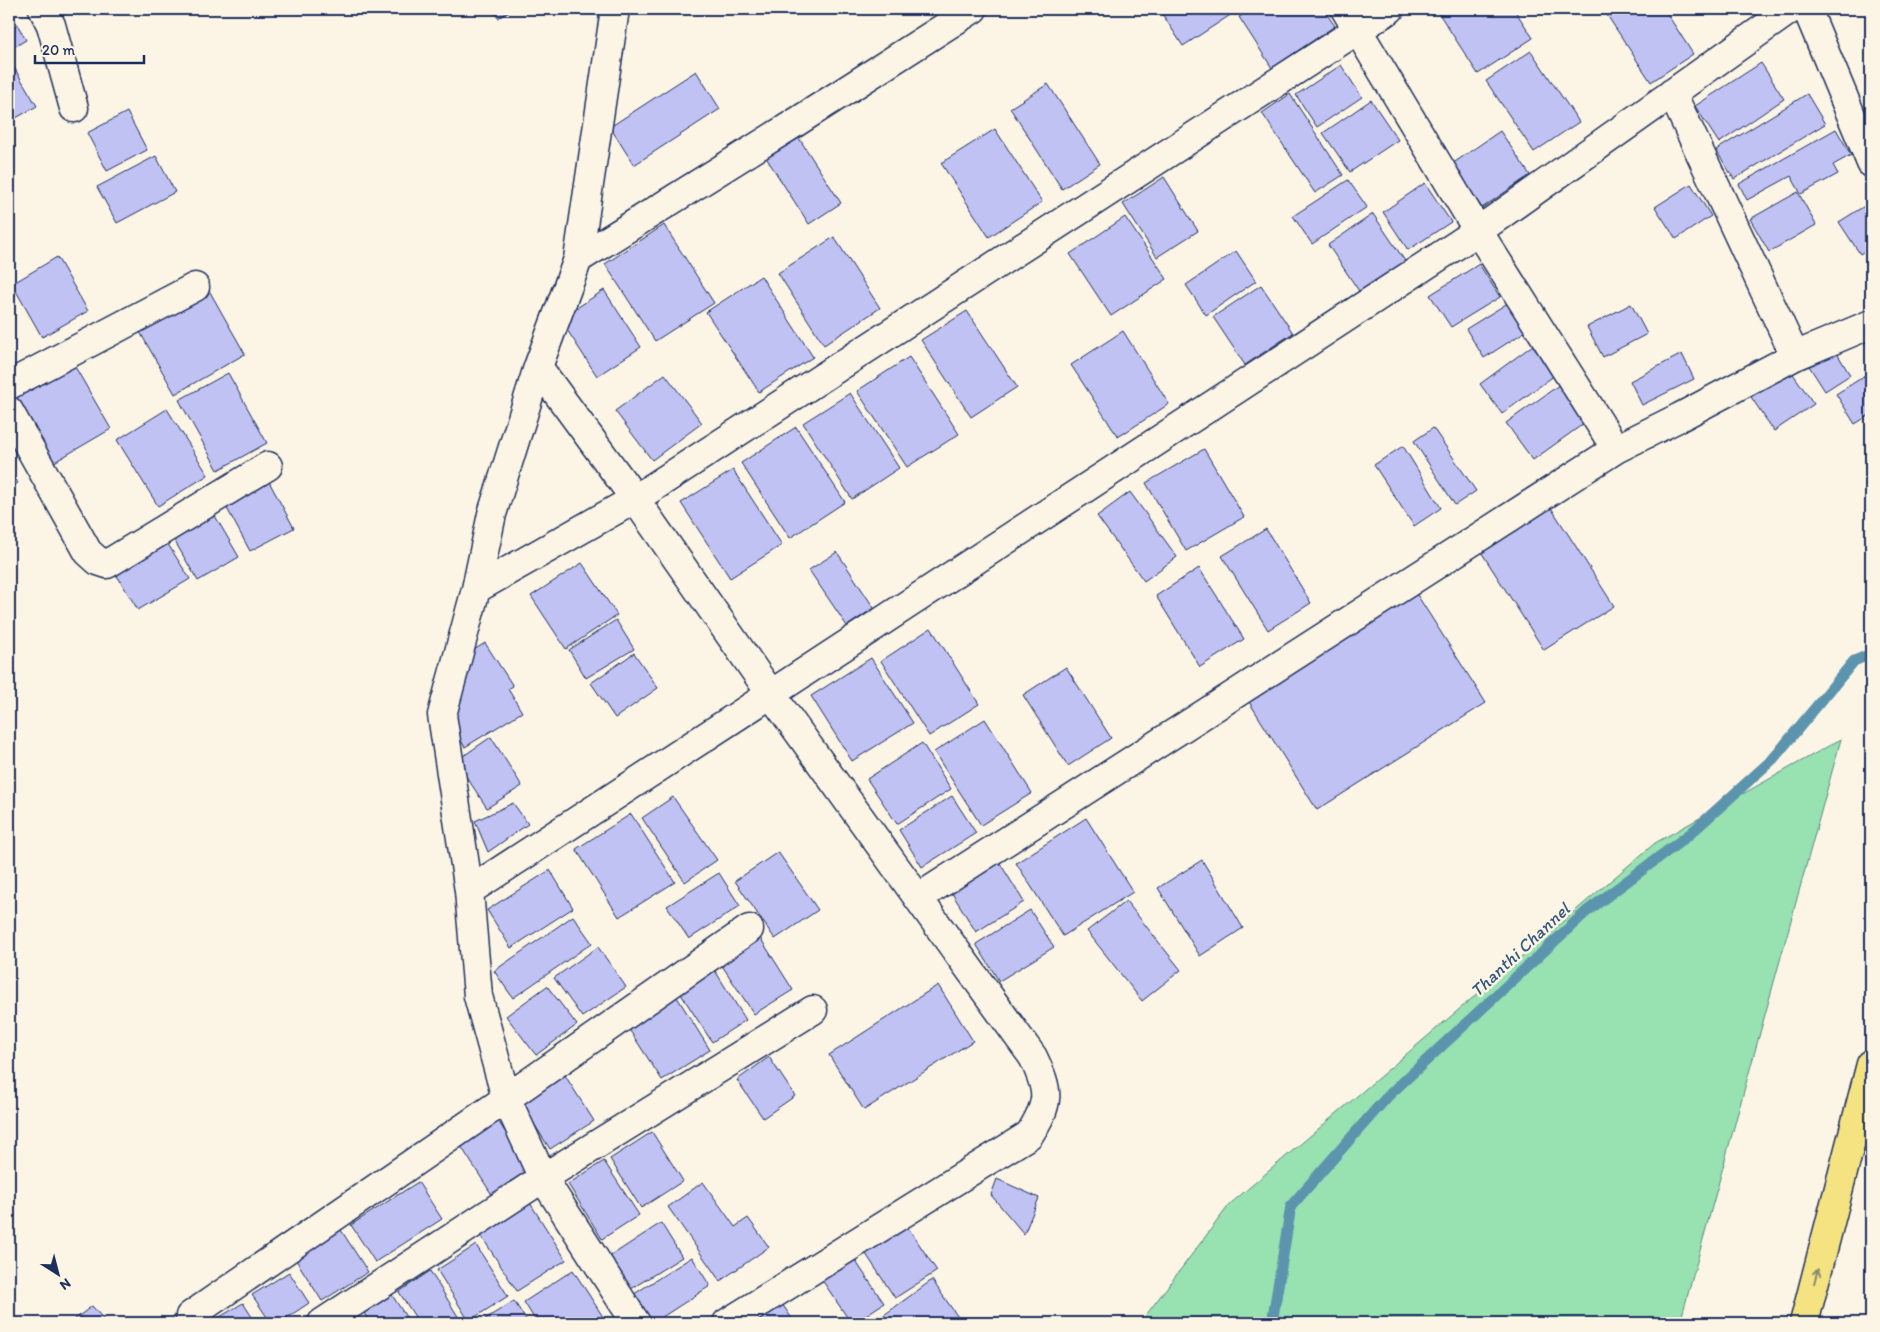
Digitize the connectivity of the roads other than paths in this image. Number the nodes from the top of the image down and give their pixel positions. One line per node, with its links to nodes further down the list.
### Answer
1 (43, 9): 9 (street)
2 (615, 9): 12 (street)
3 (973, 9): 12 (street)
4 (1390, 9): 7 (street)
5 (1791, 9): 8 (street)
6 (1807, 9): 10 (street)
7 (1352, 19): 11 (street); 21 (street)
8 (1672, 93): 11 (street); 15 (street)
9 (74, 108)
10 (1871, 163)
11 (1478, 231): 19 (street); 23 (street)
12 (578, 259): 16 (street)
13 (195, 287): 17 (street)
14 (1871, 324): 15 (street)
15 (1795, 356): 19 (street)
16 (538, 367): 21 (street); 22 (street)
17 (9, 384)
18 (9, 411): 20 (street)
19 (1616, 449): 25 (street)
20 (268, 466)
21 (635, 499): 22 (street); 23 (street)
22 (476, 589): 24 (street)
23 (771, 694): 24 (street); 25 (street)
24 (469, 891): 29 (street)
25 (918, 898): 34 (street)
26 (749, 929): 29 (street)
27 (813, 1010): 30 (street)
28 (1871, 1064): 35 (highway, one-way to 28)
29 (506, 1098): 30 (street); 31 (street)
30 (543, 1178): 32 (street); 33 (street)
31 (190, 1316)
32 (322, 1323)
33 (636, 1323)
34 (726, 1323)
35 (1804, 1323)

